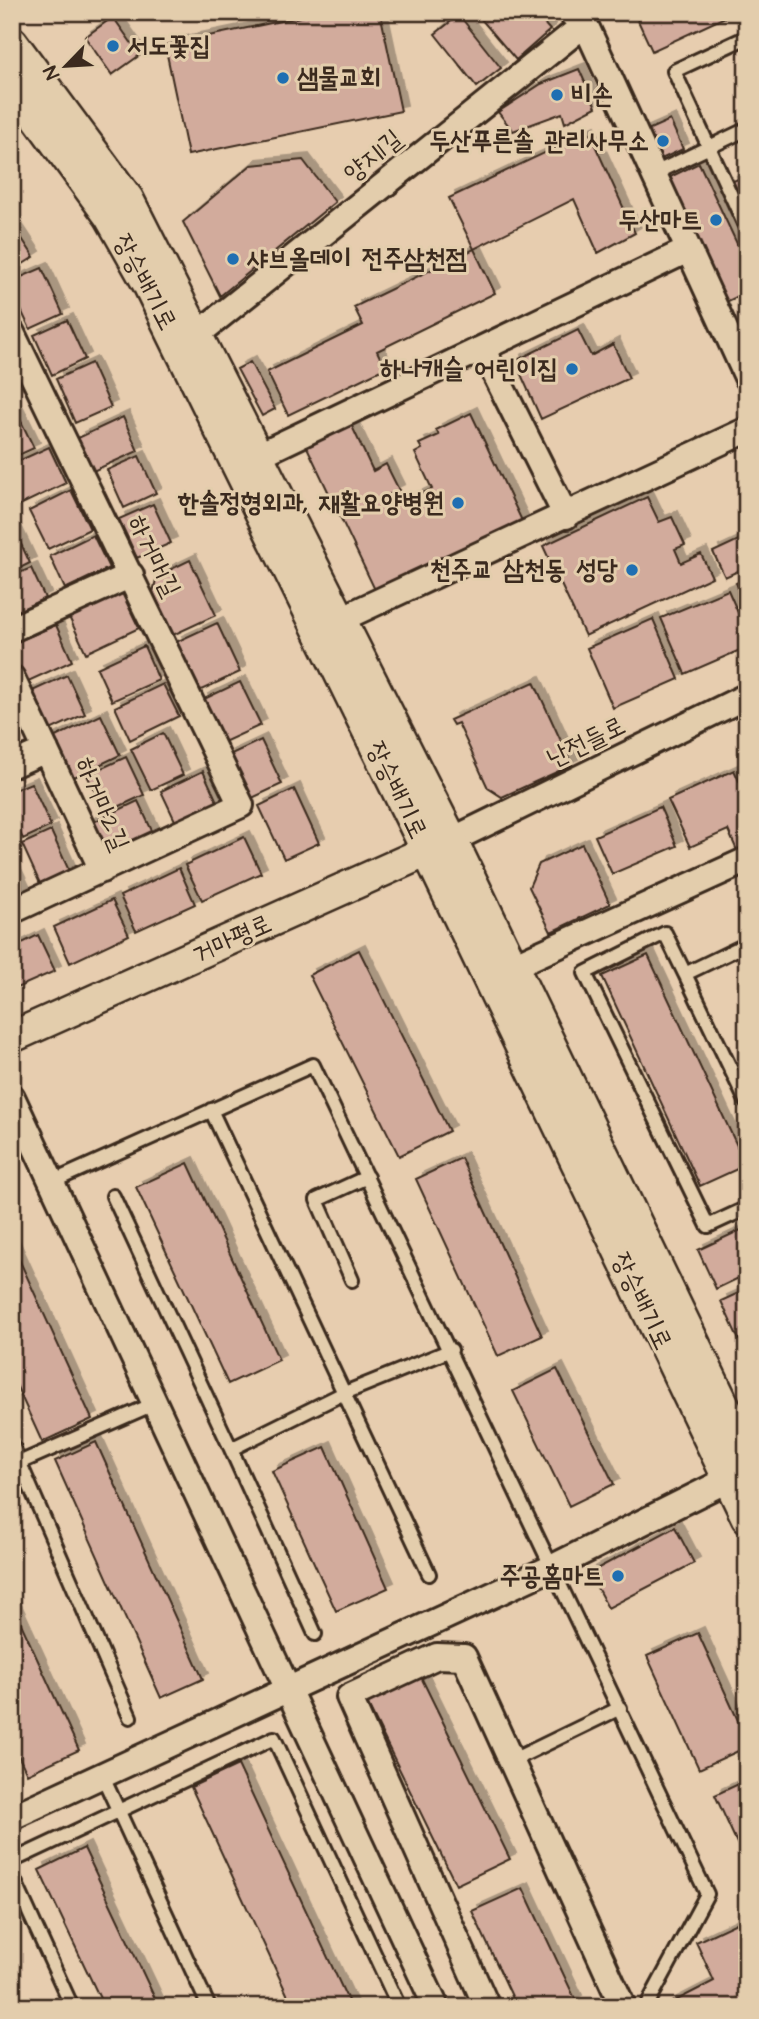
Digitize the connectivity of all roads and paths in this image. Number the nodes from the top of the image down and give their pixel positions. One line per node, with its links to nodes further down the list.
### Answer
1 (580, 16): 7 (street, 양지1길); 11 (street, 양지1길)
2 (747, 37): 6 (lane)
3 (12, 42): 11 (street, 장승배기로)
4 (12, 83): 24 (street, 장승배기로)
5 (747, 129): 6 (lane)
6 (709, 146): 7 (lane); 8 (lane)
7 (653, 174): 9 (street, 양지1길)
8 (747, 230)
9 (688, 250): 12 (street); 13 (street, 양지1길)
10 (12, 333): 17 (street, 하거마1길)
11 (198, 334): 15 (street, 장승배기로)
12 (483, 350): 15 (street); 16 (street)
13 (747, 377)
14 (747, 430): 16 (street)
15 (259, 455): 18 (street, 장승배기로)
16 (566, 516): 18 (street)
17 (131, 575): 19 (street); 26 (street, 하거마1길)
18 (341, 619): 24 (street, 장승배기로)
19 (12, 629)
20 (12, 678): 22 (street, 하거마2길)
21 (745, 703): 24 (street, 난전들로)
22 (46, 750): 23 (street, 하거마2길); 26 (street, 하거마2길)
23 (12, 765)
24 (439, 846): 29 (street, 장승배기로); 31 (street, 거마평로); 47 (street, 장승배기로)
25 (747, 860): 29 (street)
26 (102, 870): 27 (street, 하거마2길)
27 (12, 911)
28 (747, 943): 30 (lane)
29 (513, 966): 45 (street, 장승배기로)
30 (685, 974): 33 (lane); 38 (lane)
31 (12, 1037)
32 (12, 1097): 36 (street)
33 (747, 1103)
34 (211, 1110): 35 (lane); 36 (lane); 41 (lane)
35 (367, 1177): 39 (lane); 40 (lane)
36 (54, 1181): 42 (street)
37 (113, 1196): 44 (lane)
38 (747, 1208)
39 (352, 1280)
40 (451, 1350): 41 (lane); 49 (lane)
41 (342, 1394): 44 (lane); 50 (lane)
42 (156, 1403): 46 (lane); 52 (street)
43 (12, 1445): 46 (lane)
44 (231, 1449): 51 (lane)
45 (747, 1454)
46 (16, 1464): 54 (lane)
47 (737, 1474): 48 (street, 장승배기로); 49 (street)
48 (747, 1518)
49 (553, 1567): 52 (street); 53 (lane)
50 (429, 1574)
51 (315, 1634)
52 (289, 1689): 56 (street); 64 (street)
53 (620, 1708): 55 (lane); 67 (lane)
54 (130, 1717)
55 (511, 1761): 65 (street); 66 (street)
56 (102, 1775): 57 (lane); 58 (street)
57 (119, 1812): 59 (lane); 62 (lane); 63 (lane)
58 (12, 1816)
59 (12, 1861)
60 (12, 1875): 61 (lane)
61 (72, 2007)
62 (209, 2007)
63 (398, 2007)
64 (436, 2007)
65 (487, 2007)
66 (623, 2007)
67 (646, 2007)

